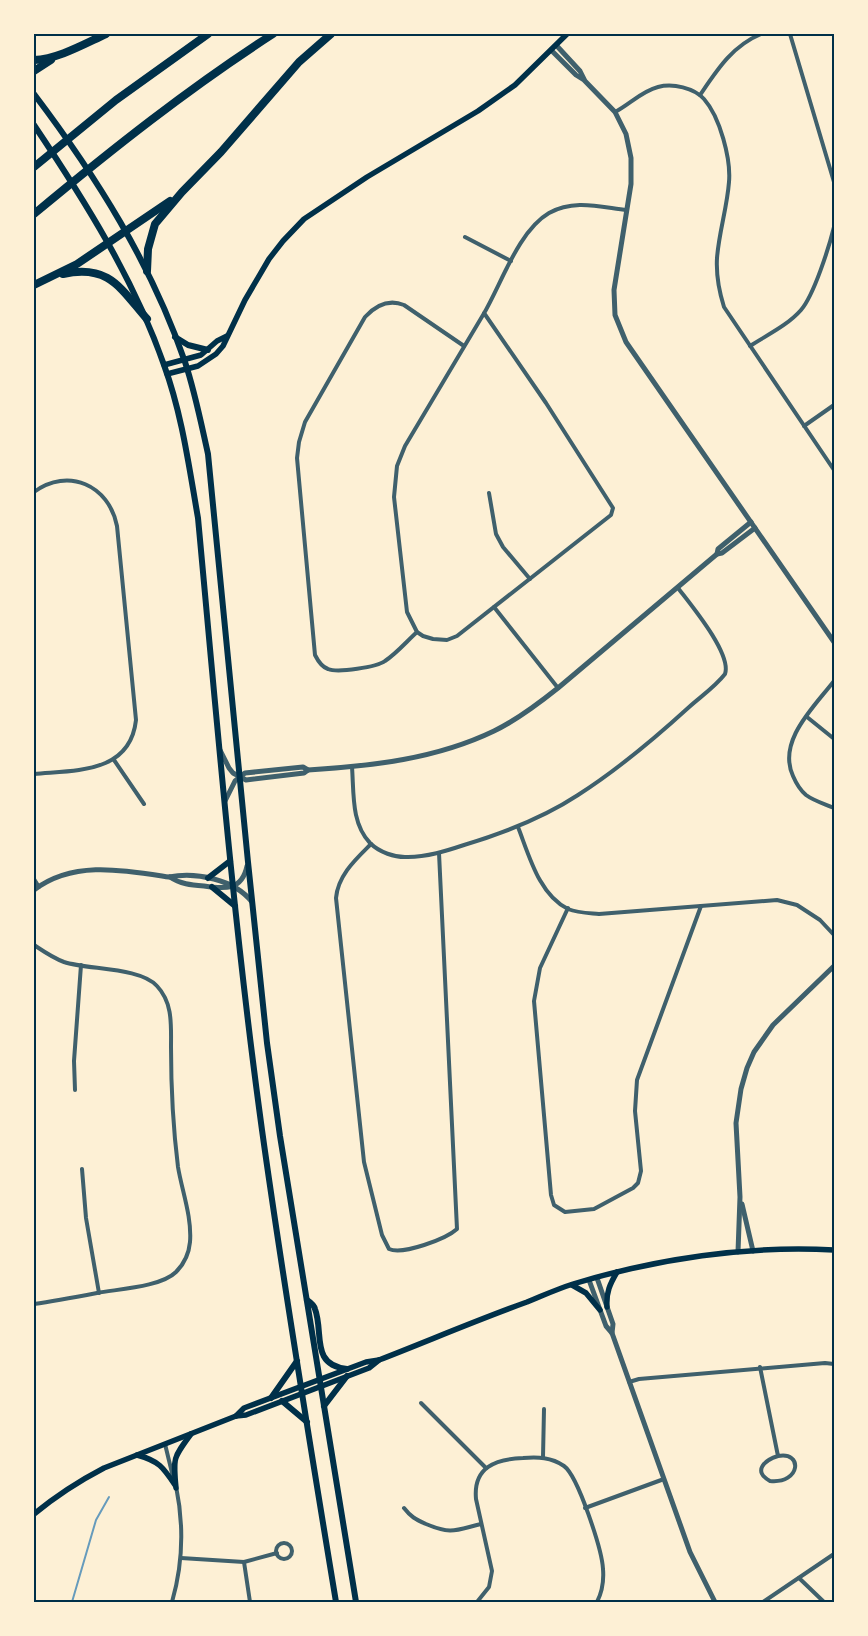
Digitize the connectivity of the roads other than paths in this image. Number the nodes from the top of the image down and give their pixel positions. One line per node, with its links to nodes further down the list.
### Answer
1 (106, 34): 10 (highway)
2 (208, 34): 18 (highway)
3 (273, 34): 22 (highway)
4 (331, 34): 20 (highway)
5 (567, 34): 8 (main road)
6 (761, 34): 15 (street)
7 (790, 34): 19 (street)
8 (556, 45): 9 (main road); 13 (street)
9 (551, 50): 13 (street); 33 (main road)
10 (63, 52): 11 (highway); 12 (highway)
11 (34, 60)
12 (34, 71)
13 (584, 80): 16 (street)
14 (34, 94): 24 (main road)
15 (700, 95): 16 (street); 36 (street)
16 (615, 112): 21 (street)
17 (34, 126): 26 (main road)
18 (37, 164)
19 (834, 182)
20 (182, 192): 24 (highway); 28 (highway)
21 (627, 210): 27 (street); 47 (street)
22 (34, 214)
23 (834, 227): 36 (street)
24 (126, 231): 26 (highway); 28 (main road)
25 (465, 236): 27 (street)
26 (108, 243): 29 (highway); 32 (main road)
27 (511, 261): 31 (street)
28 (146, 271): 34 (main road)
29 (56, 276): 30 (highway); 32 (highway)
30 (34, 285)
31 (484, 314): 35 (street); 50 (street)
32 (147, 319): 39 (main road)
33 (227, 336): 37 (main road); 40 (main road)
34 (176, 338): 37 (main road); 38 (main road)
35 (464, 346): 53 (street); 53 (street)
36 (750, 346): 43 (street)
37 (208, 350): 38 (main road)
38 (184, 361): 39 (main road); 40 (main road)
39 (164, 365): 41 (main road)
40 (187, 369): 41 (main road); 66 (main road)
41 (167, 374): 59 (main road)
42 (834, 405): 43 (street)
43 (804, 426): 44 (street)
44 (834, 470)
45 (34, 492): 60 (street)
46 (488, 493): 50 (street)
47 (751, 522): 48 (street); 49 (street)
48 (755, 528): 49 (street); 54 (street)
49 (717, 554): 51 (street)
50 (530, 578): 52 (street)
51 (678, 588): 56 (street); 70 (street)
52 (494, 607): 53 (street); 56 (street)
53 (417, 632)
54 (834, 642)
55 (834, 681): 57 (street)
56 (558, 688): 61 (street)
57 (807, 718): 58 (street); 69 (street)
58 (833, 738)
59 (220, 750): 66 (street); 67 (main road)
60 (114, 760): 64 (street); 68 (street)
61 (352, 767): 63 (street); 71 (street)
62 (291, 768): 63 (street); 65 (street); 66 (street)
63 (308, 770): 65 (street)
64 (34, 774)
65 (292, 774): 66 (street)
66 (240, 777): 67 (street); 74 (main road)
67 (225, 802): 73 (main road)
68 (144, 804)
69 (834, 808)
70 (518, 827): 72 (street); 84 (street)
71 (371, 844): 72 (street); 72 (street)
72 (439, 853)
73 (230, 861): 76 (main road); 78 (main road)
74 (248, 862): 78 (street); 81 (main road)
75 (169, 877): 76 (street); 79 (street); 80 (street)
76 (208, 878): 78 (street)
77 (34, 879): 80 (street)
78 (233, 886): 79 (street); 81 (street); 82 (main road)
79 (212, 887): 82 (main road)
80 (36, 888)
81 (252, 902): 100 (main road)
82 (235, 906): 105 (main road)
83 (701, 906): 84 (street); 84 (street); 85 (street)
84 (568, 908)
85 (834, 935)
86 (34, 945): 87 (street)
87 (81, 965): 89 (street); 99 (street)
88 (834, 966): 91 (street)
89 (76, 1090)
90 (82, 1169): 99 (street)
91 (740, 1197): 93 (street); 94 (street)
92 (834, 1250): 93 (main road)
93 (753, 1251): 94 (main road)
94 (738, 1252): 95 (main road)
95 (617, 1272): 96 (main road); 102 (main road)
96 (597, 1278): 97 (main road); 102 (street)
97 (589, 1280): 98 (main road); 103 (street)
98 (572, 1285): 103 (main road); 108 (main road)
99 (99, 1293): 101 (street)
100 (306, 1299): 108 (main road); 110 (main road)
101 (34, 1304)
102 (607, 1307): 104 (street)
103 (600, 1310): 104 (street)
104 (612, 1333): 109 (street)
105 (297, 1362): 111 (main road); 112 (main road)
106 (834, 1364): 107 (street)
107 (760, 1367): 109 (street); 122 (street)
108 (347, 1373): 110 (main road); 115 (main road)
109 (630, 1382): 125 (street)
110 (320, 1383): 111 (main road); 115 (main road)
111 (301, 1390): 112 (main road); 113 (main road); 118 (main road)
112 (271, 1398): 117 (main road)
113 (282, 1401): 117 (main road); 118 (main road)
114 (421, 1402): 124 (street)
115 (324, 1406): 139 (main road)
116 (544, 1409): 123 (street)
117 (236, 1416): 119 (main road)
118 (307, 1422): 138 (main road)
119 (193, 1433): 120 (main road); 126 (main road)
120 (164, 1444): 121 (main road); 126 (street)
121 (137, 1455): 126 (main road); 129 (main road)
122 (778, 1456): 122 (street)
123 (543, 1457): 124 (street); 128 (street)
124 (486, 1468): 130 (street)
125 (664, 1479): 128 (street); 142 (street)
126 (176, 1488): 133 (street)
127 (404, 1508): 130 (street)
128 (585, 1508): 141 (street)
129 (34, 1514)
130 (481, 1524): 140 (street)
131 (277, 1553): 131 (street); 134 (street)
132 (834, 1554): 135 (street)
133 (181, 1558): 134 (street); 136 (street)
134 (244, 1562): 137 (street)
135 (799, 1578): 143 (street); 144 (street)
136 (172, 1602)
137 (250, 1602)
138 (336, 1602)
139 (356, 1602)
140 (477, 1602)
141 (597, 1602)
142 (715, 1602)
143 (763, 1602)
144 (824, 1602)

